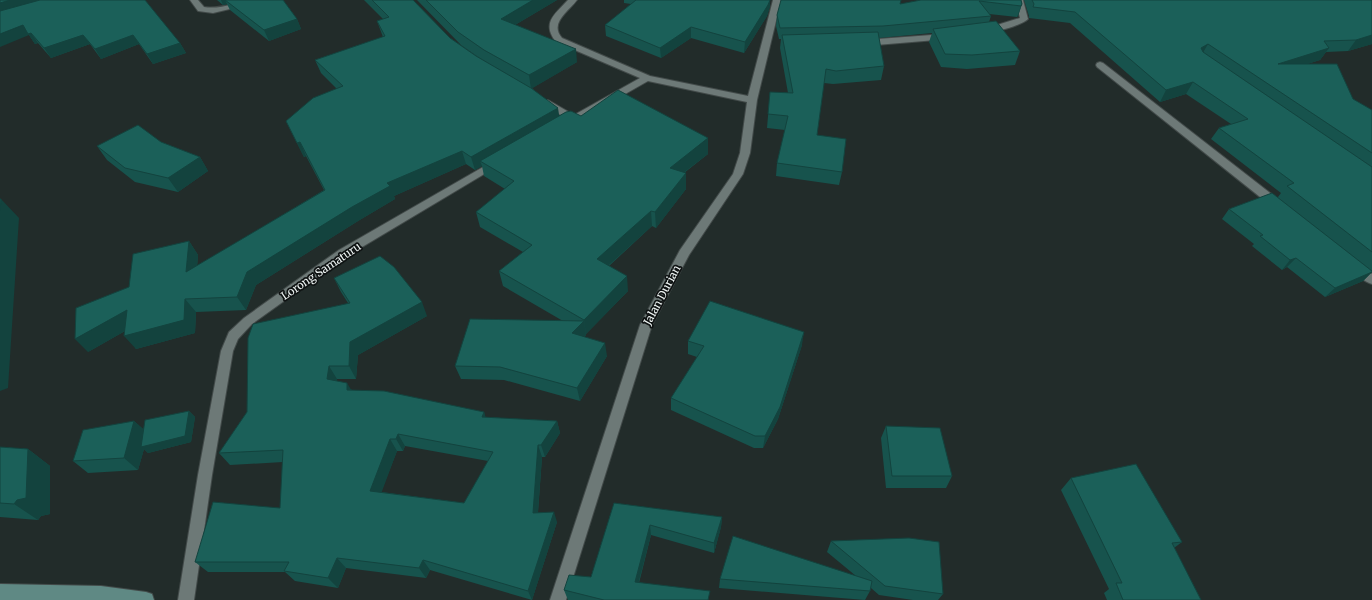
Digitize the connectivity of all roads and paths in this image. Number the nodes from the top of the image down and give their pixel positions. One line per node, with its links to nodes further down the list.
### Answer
1 (194, 0): 2 (street)
2 (256, 0)
3 (573, 0): 10 (street)
4 (777, 0): 12 (street, Jalan Durian)
5 (1019, 0): 6 (street)
6 (976, 34)
7 (955, 36): 8 (street)
8 (855, 43)
9 (1100, 65): 16 (street)
10 (647, 78): 12 (street); 13 (street)
11 (540, 99): 13 (street)
12 (752, 100): 22 (street, Jalan Durian)
13 (574, 119): 14 (street)
14 (554, 130)
15 (506, 157): 21 (street, Lorong Samaturu)
16 (1286, 211)
17 (1347, 260): 18 (street)
18 (1372, 280)
19 (0, 592): 20 (main road)
20 (146, 600)
21 (186, 600)
22 (558, 600)

